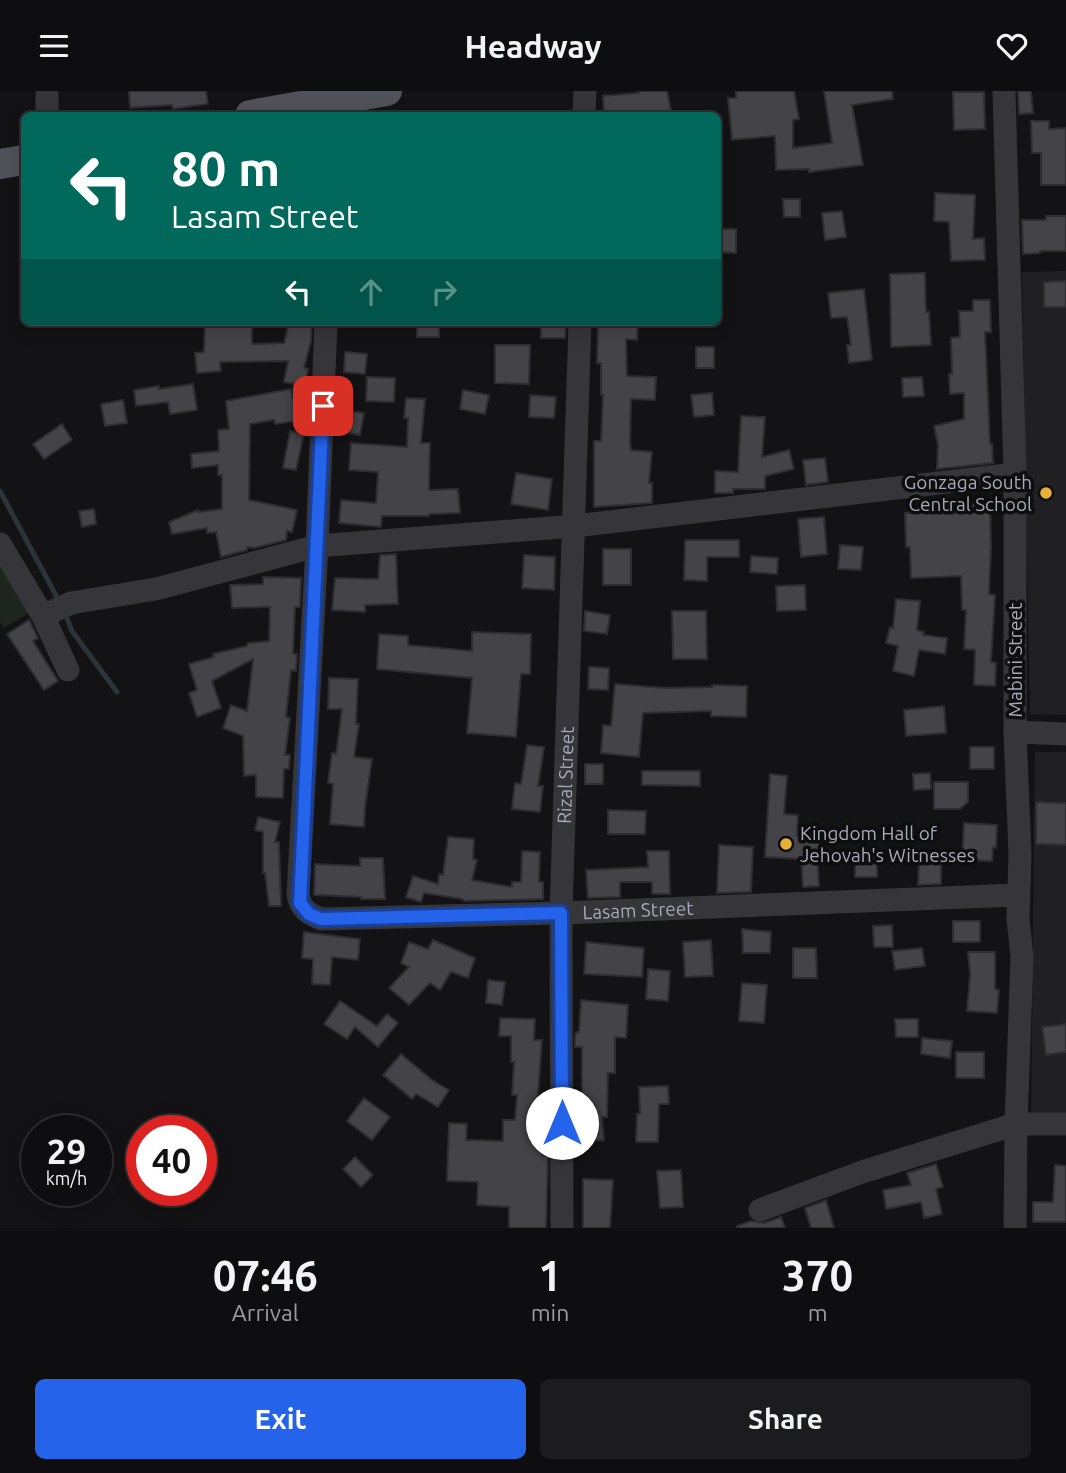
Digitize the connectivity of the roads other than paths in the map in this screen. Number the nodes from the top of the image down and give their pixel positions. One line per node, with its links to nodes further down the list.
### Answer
1 (47, 91): 6 (street)
2 (387, 91): 5 (main road)
3 (585, 91): 8 (street)
4 (1004, 91): 13 (street, Mabini Street)
5 (334, 102): 7 (main road)
6 (47, 112)
7 (269, 112)
8 (584, 112)
9 (21, 160): 10 (main road)
10 (0, 164)
11 (326, 326): 16 (street, Lasam Street)
12 (580, 326): 14 (street, Rizal Street)
13 (1015, 474): 14 (street); 19 (street, Mabini Street)
14 (575, 526): 16 (street); 22 (street, Rizal Street)
15 (0, 544): 17 (street)
16 (317, 545): 17 (street); 22 (street, Lasam Street)
17 (43, 616): 18 (street)
18 (68, 670)
19 (1014, 731): 20 (street); 21 (street, Mabini Street)
20 (1066, 734)
21 (1017, 895): 22 (street, Lasam Street); 23 (street, Mabini Street)
22 (561, 913): 26 (street, Rizal Street)
23 (1016, 1124): 24 (street); 25 (street); 27 (street, Mabini Street)
24 (1066, 1124)
25 (760, 1210)
26 (562, 1228)
27 (1015, 1228)

